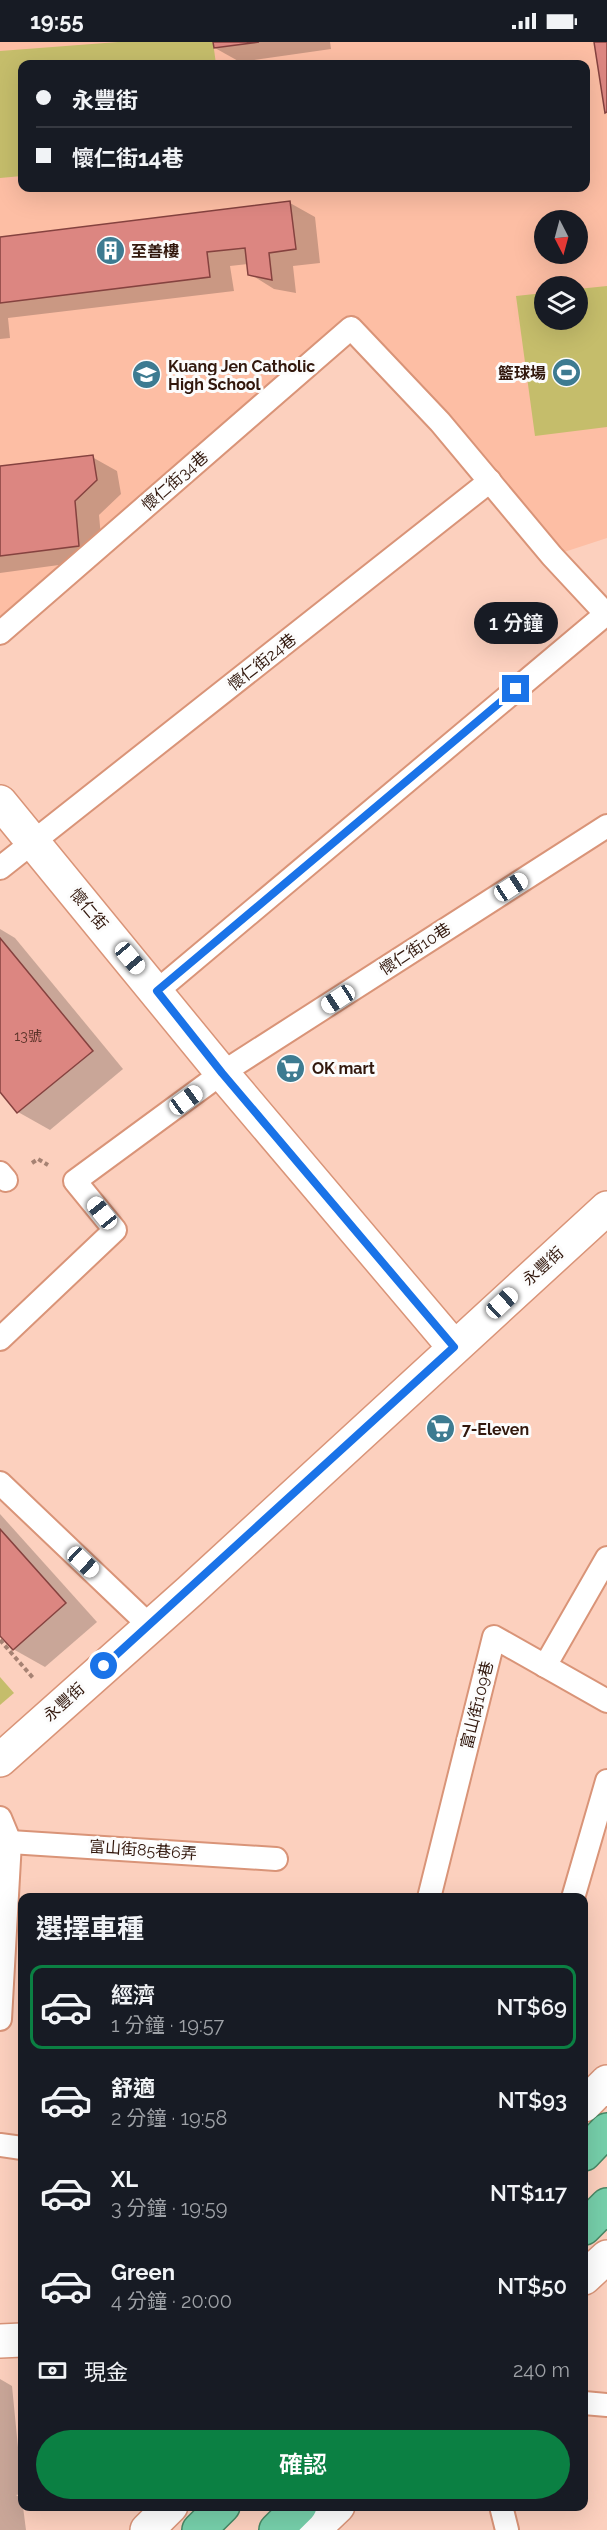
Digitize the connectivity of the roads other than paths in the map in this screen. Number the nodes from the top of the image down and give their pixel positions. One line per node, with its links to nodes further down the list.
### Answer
1 (490, 481): 2 (lane); 3 (lane, 懷仁街34巷); 6 (lane, 懷仁街24巷)
2 (606, 614): 8 (lane)
3 (0, 633)
4 (0, 802): 6 (street, 懷仁街)
5 (607, 826): 9 (lane, 懷仁街10巷)
6 (34, 843): 7 (lane, 懷仁街24巷); 8 (street, 懷仁街)
7 (0, 868)
8 (157, 991): 9 (street, 懷仁街)
9 (222, 1073): 11 (lane, 懷仁街10巷); 12 (street, 懷仁街)
10 (603, 1221): 12 (street, 永豐街)
11 (0, 1339)
12 (454, 1347): 15 (street, 永豐街)
13 (0, 1483): 15 (lane)
14 (607, 1558): 16 (lane)
15 (150, 1626): 18 (street, 永豐街)
16 (545, 1666): 17 (lane, 富山街109巷); 23 (lane, 富山街109巷)
17 (607, 1701)
18 (0, 1760)
19 (607, 1781): 24 (lane)
20 (0, 1818): 21 (lane)
21 (10, 1842): 22 (lane, 富山街85巷6弄); 25 (lane)
22 (276, 1859)
23 (430, 1893)
24 (574, 1893)
25 (12, 1997): 26 (lane)
26 (0, 2019)
27 (607, 2082): 28 (street)
28 (588, 2101)
29 (607, 2130): 32 (highway)
30 (0, 2145): 31 (lane)
31 (18, 2147)
32 (588, 2150)
33 (607, 2205): 34 (highway)
34 (588, 2224)
35 (607, 2257): 36 (street)
36 (588, 2274)
37 (18, 2340): 38 (street)
38 (0, 2341)
39 (588, 2403): 40 (lane)
40 (607, 2405)
41 (166, 2511): 46 (street)
42 (218, 2511): 47 (highway)
43 (295, 2511): 48 (highway)
44 (333, 2511): 49 (street)
45 (502, 2511): 50 (lane)
46 (147, 2530)
47 (199, 2530)
48 (276, 2530)
49 (313, 2530)
50 (507, 2530)

